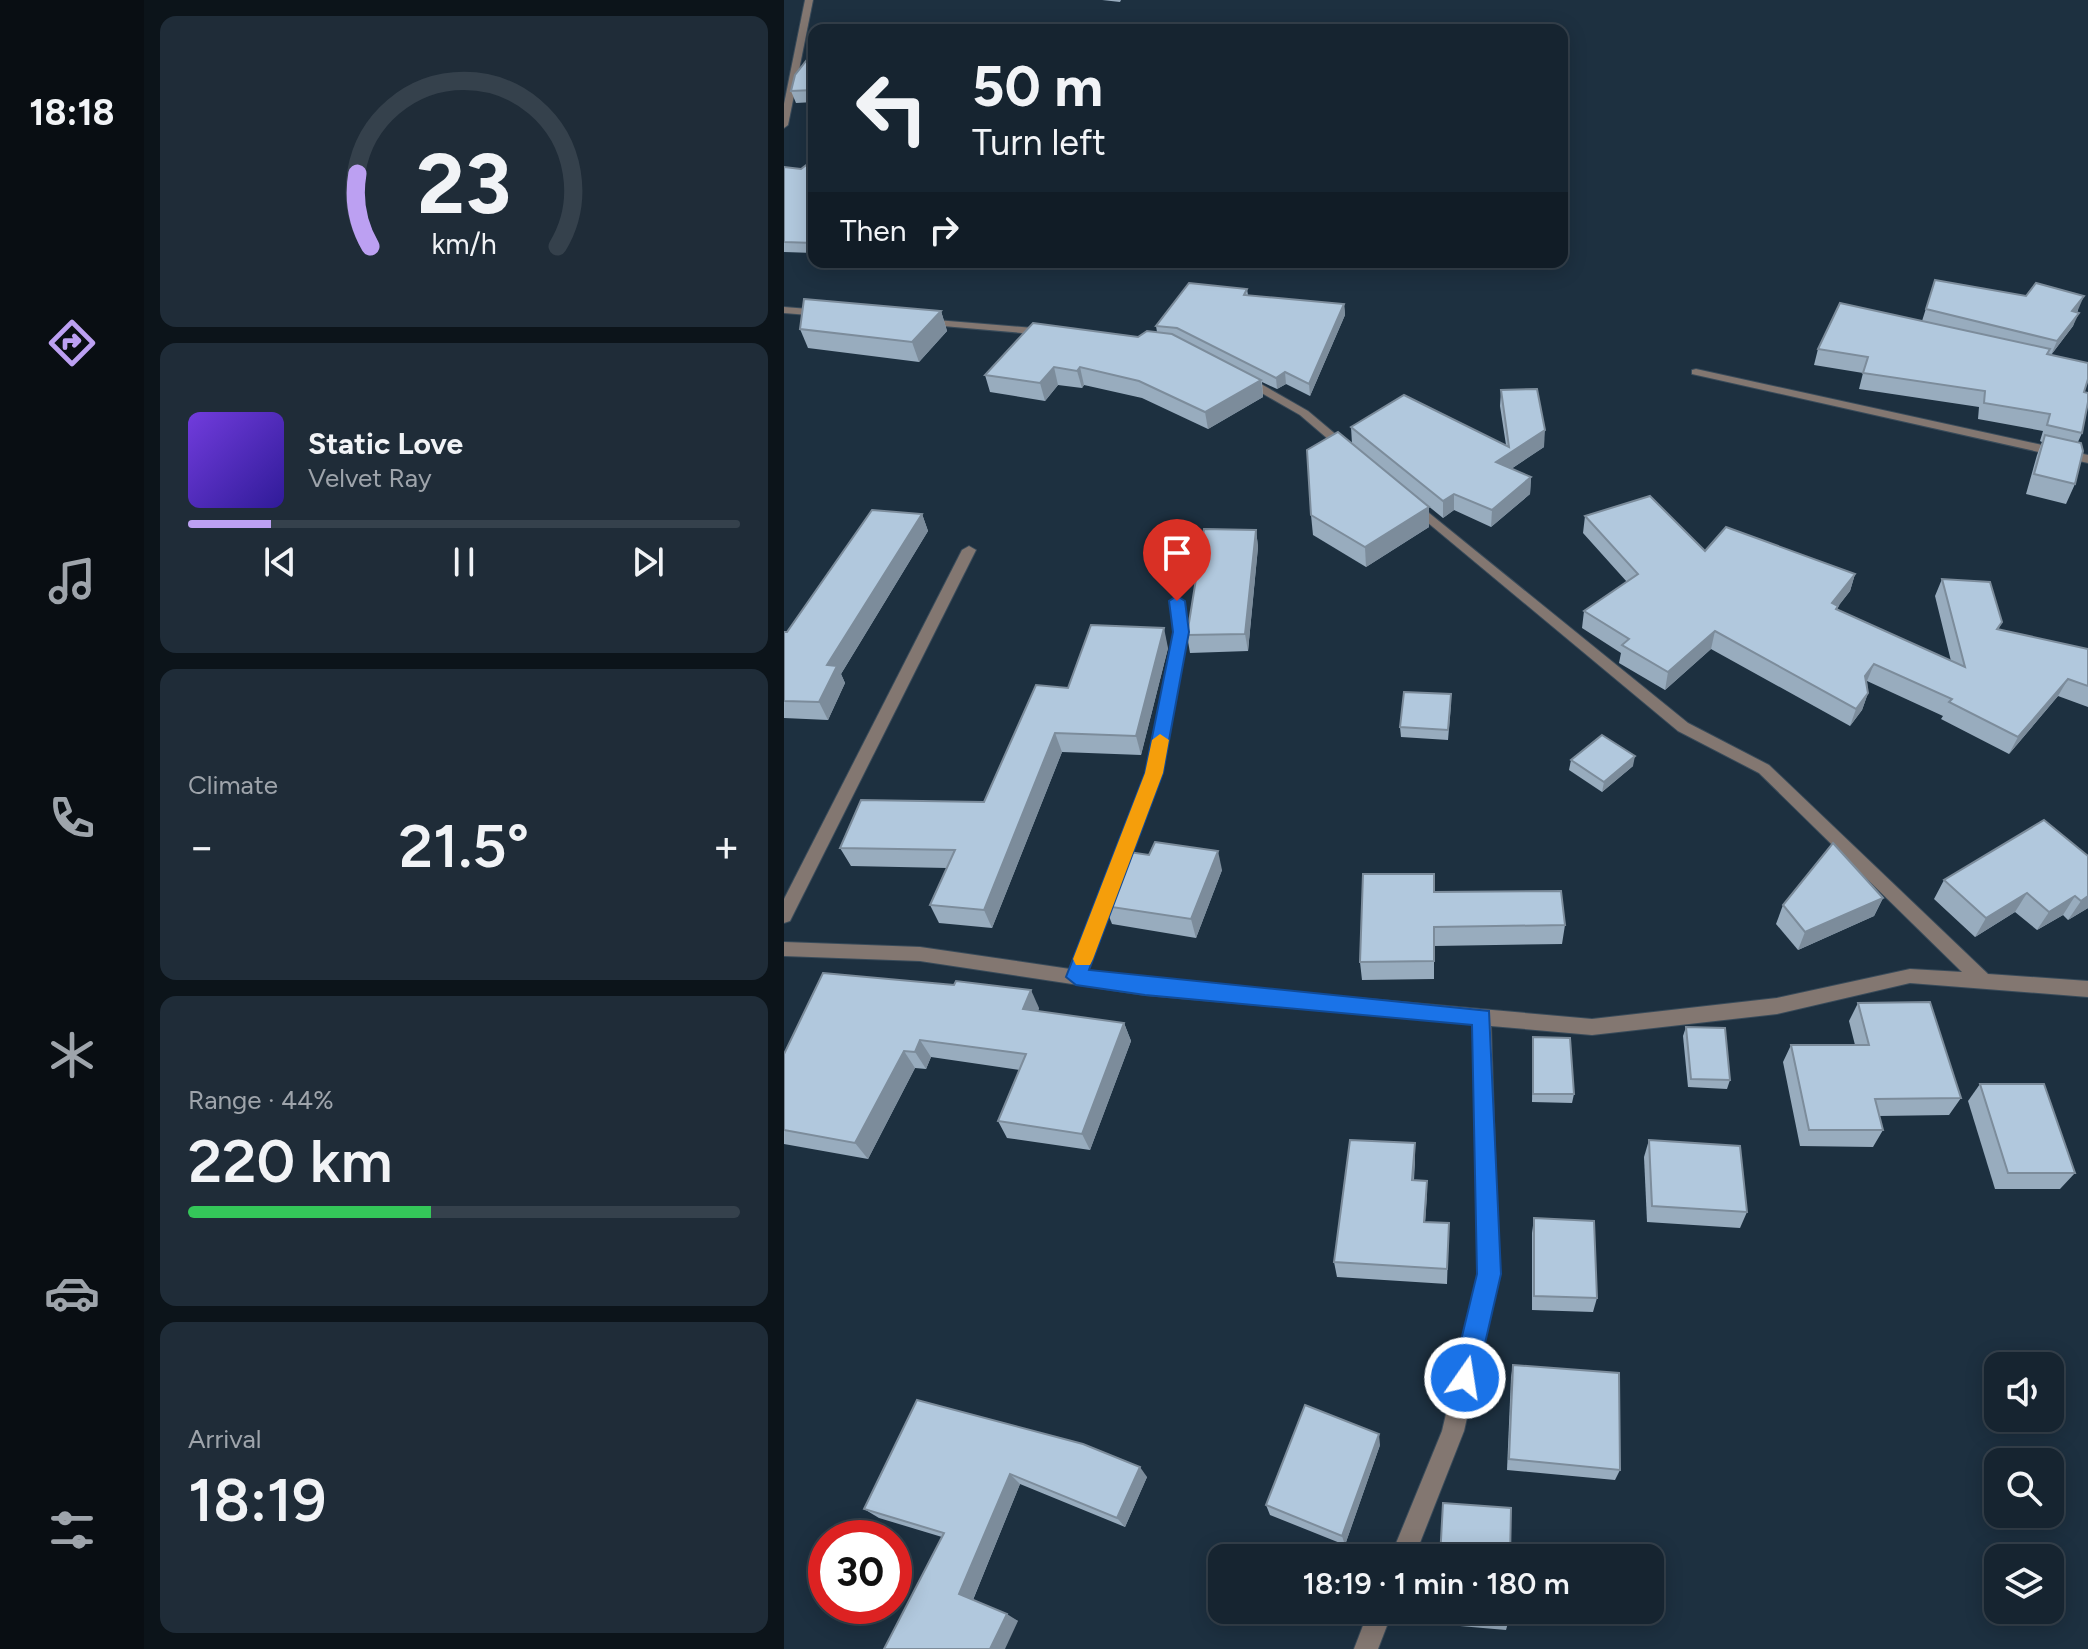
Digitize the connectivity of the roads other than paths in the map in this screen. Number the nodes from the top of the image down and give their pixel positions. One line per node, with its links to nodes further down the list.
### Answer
1 (809, 0): 2 (street)
2 (784, 125)
3 (784, 310): 4 (street)
4 (832, 314)
5 (912, 321): 6 (street)
6 (1055, 333)
7 (1230, 370): 9 (street)
8 (1696, 372): 10 (street)
9 (1353, 454)
10 (2088, 459)
11 (1402, 494): 17 (street)
12 (969, 550): 14 (street)
13 (1177, 601): 16 (street)
14 (784, 916)
15 (784, 949): 16 (street)
16 (1076, 977): 19 (street)
17 (1983, 981): 18 (street); 19 (street)
18 (2088, 989)
19 (1482, 1017): 20 (street)
20 (1408, 1544)
21 (1376, 1624): 22 (street)
22 (1366, 1649)

